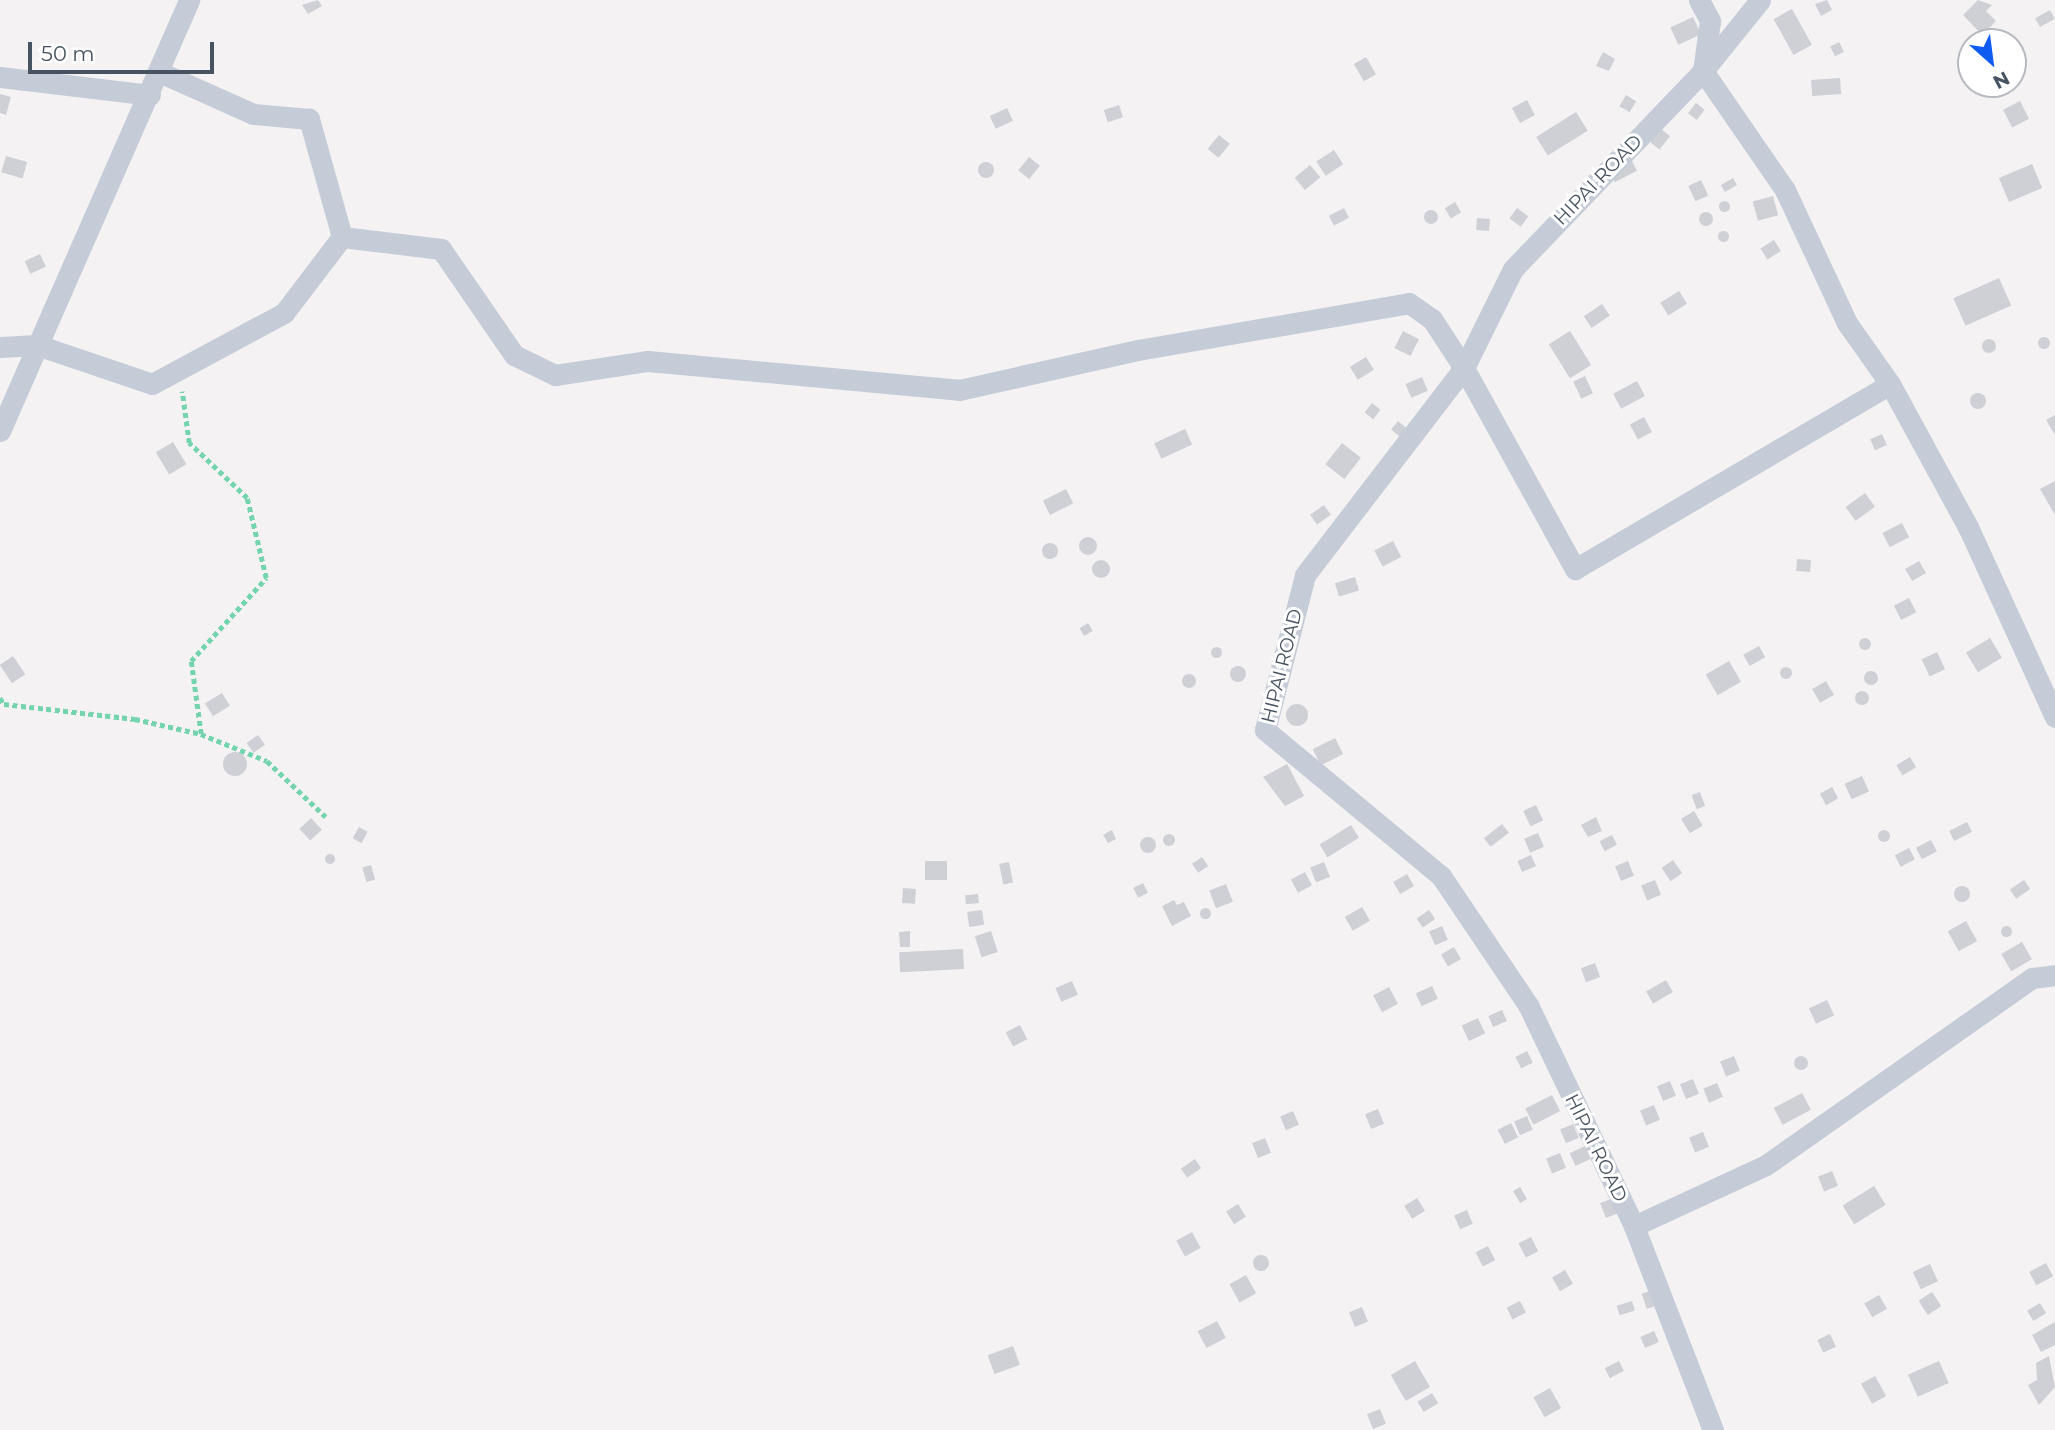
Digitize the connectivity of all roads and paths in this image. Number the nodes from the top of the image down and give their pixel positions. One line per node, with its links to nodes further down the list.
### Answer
1 (189, 0): 5 (street)
2 (1699, 0): 4 (street)
3 (1760, 0): 4 (street, HIPAI ROAD)
4 (1703, 71): 11 (street, HIPAI ROAD); 13 (street)
5 (159, 72): 7 (street); 8 (street)
6 (0, 77): 7 (street)
7 (150, 95): 9 (street)
8 (342, 237): 11 (street); 12 (street)
9 (37, 345): 10 (street); 12 (street); 14 (street)
10 (0, 347)
11 (1464, 368): 13 (street); 20 (street, HIPAI ROAD)
12 (179, 370): 17 (path)
13 (1890, 384): 16 (street)
14 (0, 431)
15 (0, 698): 17 (path)
16 (2055, 717)
17 (201, 734): 18 (path)
18 (326, 817)
19 (2055, 975): 20 (street)
20 (1634, 1226): 21 (street, HIPAI ROAD)
21 (1713, 1430)

